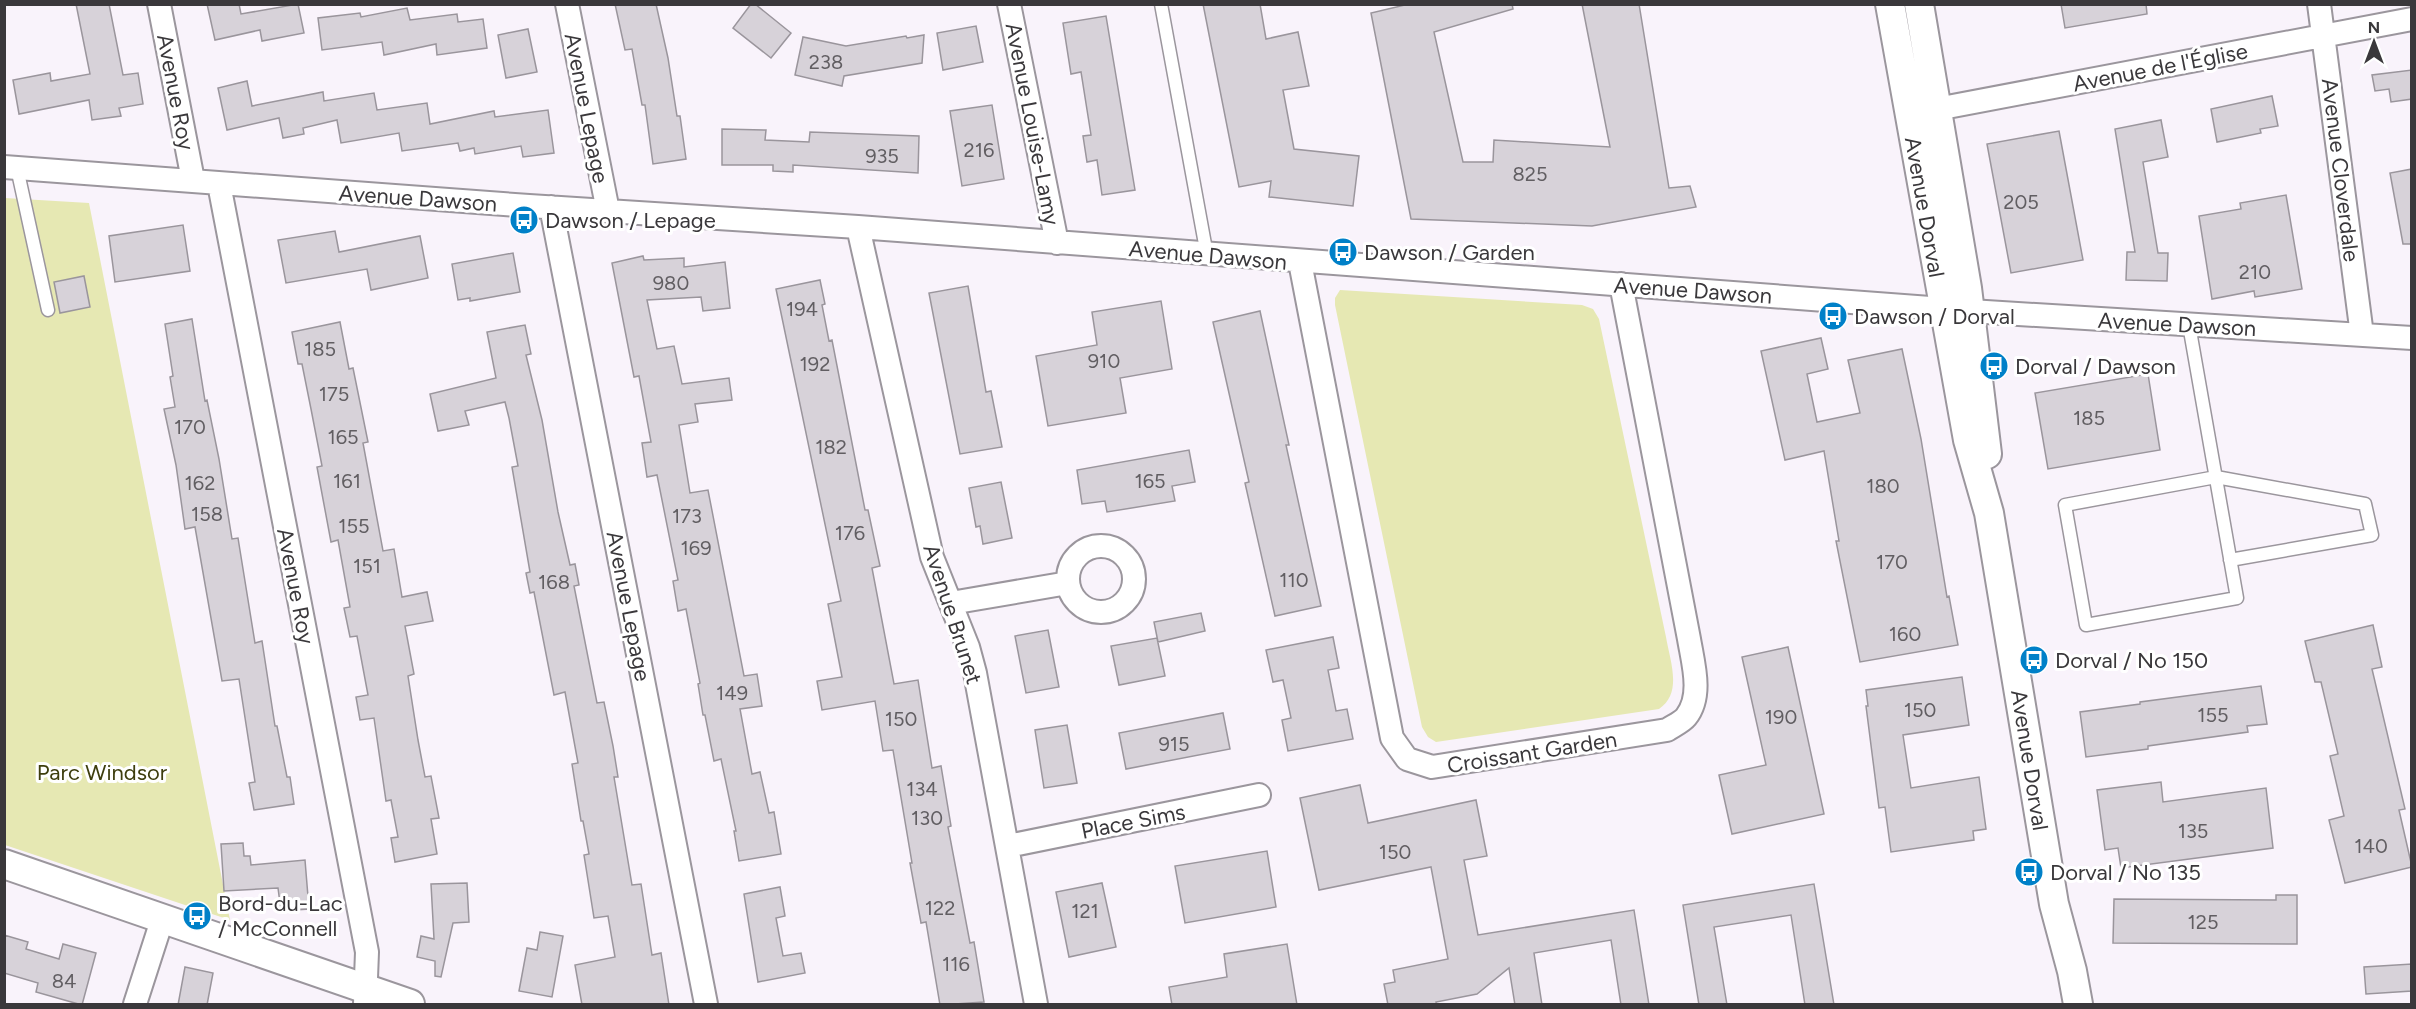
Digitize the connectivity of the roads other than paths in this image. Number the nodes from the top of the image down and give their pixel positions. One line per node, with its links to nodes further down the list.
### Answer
1 (159, 4): 13 (street, Avenue Roy)
2 (567, 4): 16 (street, Avenue Lepage)
3 (1009, 4): 18 (street, Avenue Louise-Lamy)
4 (1161, 4): 19 (lane)
5 (1890, 4): 11 (street, Avenue Dorval)
6 (1919, 4): 10 (street, Avenue Dorval)
7 (2319, 4): 9 (street, Avenue Cloverdale)
8 (2412, 19): 9 (street, Avenue de l'Église)
9 (2324, 36): 10 (street, Avenue de l'Église); 25 (street, Avenue Cloverdale)
10 (1937, 109): 11 (street, Avenue de l'Église); 23 (street, Avenue Dorval)
11 (1909, 114): 23 (street, Avenue Dorval)
12 (11, 168): 13 (street, Avenue Dawson); 22 (lane)
13 (193, 180): 14 (street, Avenue Dawson)
14 (219, 184): 15 (street, Avenue Dawson); 35 (street, Avenue Roy)
15 (551, 207): 16 (street, Avenue Dawson); 38 (street, Avenue Lepage)
16 (608, 211): 17 (street, Avenue Dawson)
17 (858, 227): 18 (street, Avenue Dawson); 30 (street, Avenue Brunet)
18 (1057, 243): 19 (street, Avenue Dawson)
19 (1206, 255): 20 (street, Avenue Dawson)
20 (1300, 262): 21 (street, Avenue Dawson); 21 (street, Croissant Garden)
21 (1622, 284): 23 (street, Avenue Dawson)
22 (48, 310)
23 (1956, 310): 24 (street, Avenue Dawson); 40 (street, Avenue Dorval)
24 (2189, 326): 25 (street, Avenue Dawson); 27 (lane)
25 (2362, 335): 26 (street, Avenue Dawson)
26 (2412, 338)
27 (2216, 477): 28 (lane); 28 (lane); 28 (lane)
28 (2230, 560)
29 (1068, 583): 30 (street)
30 (951, 603): 32 (street, Avenue Brunet)
31 (1258, 795): 32 (street, Place Sims)
32 (1008, 846): 39 (street, Avenue Brunet)
33 (4, 864): 34 (street)
34 (162, 917): 35 (street); 36 (street)
35 (365, 996): 37 (street)
36 (135, 1005)
37 (410, 1005)
38 (706, 1005)
39 (1036, 1005)
40 (2078, 1005)

